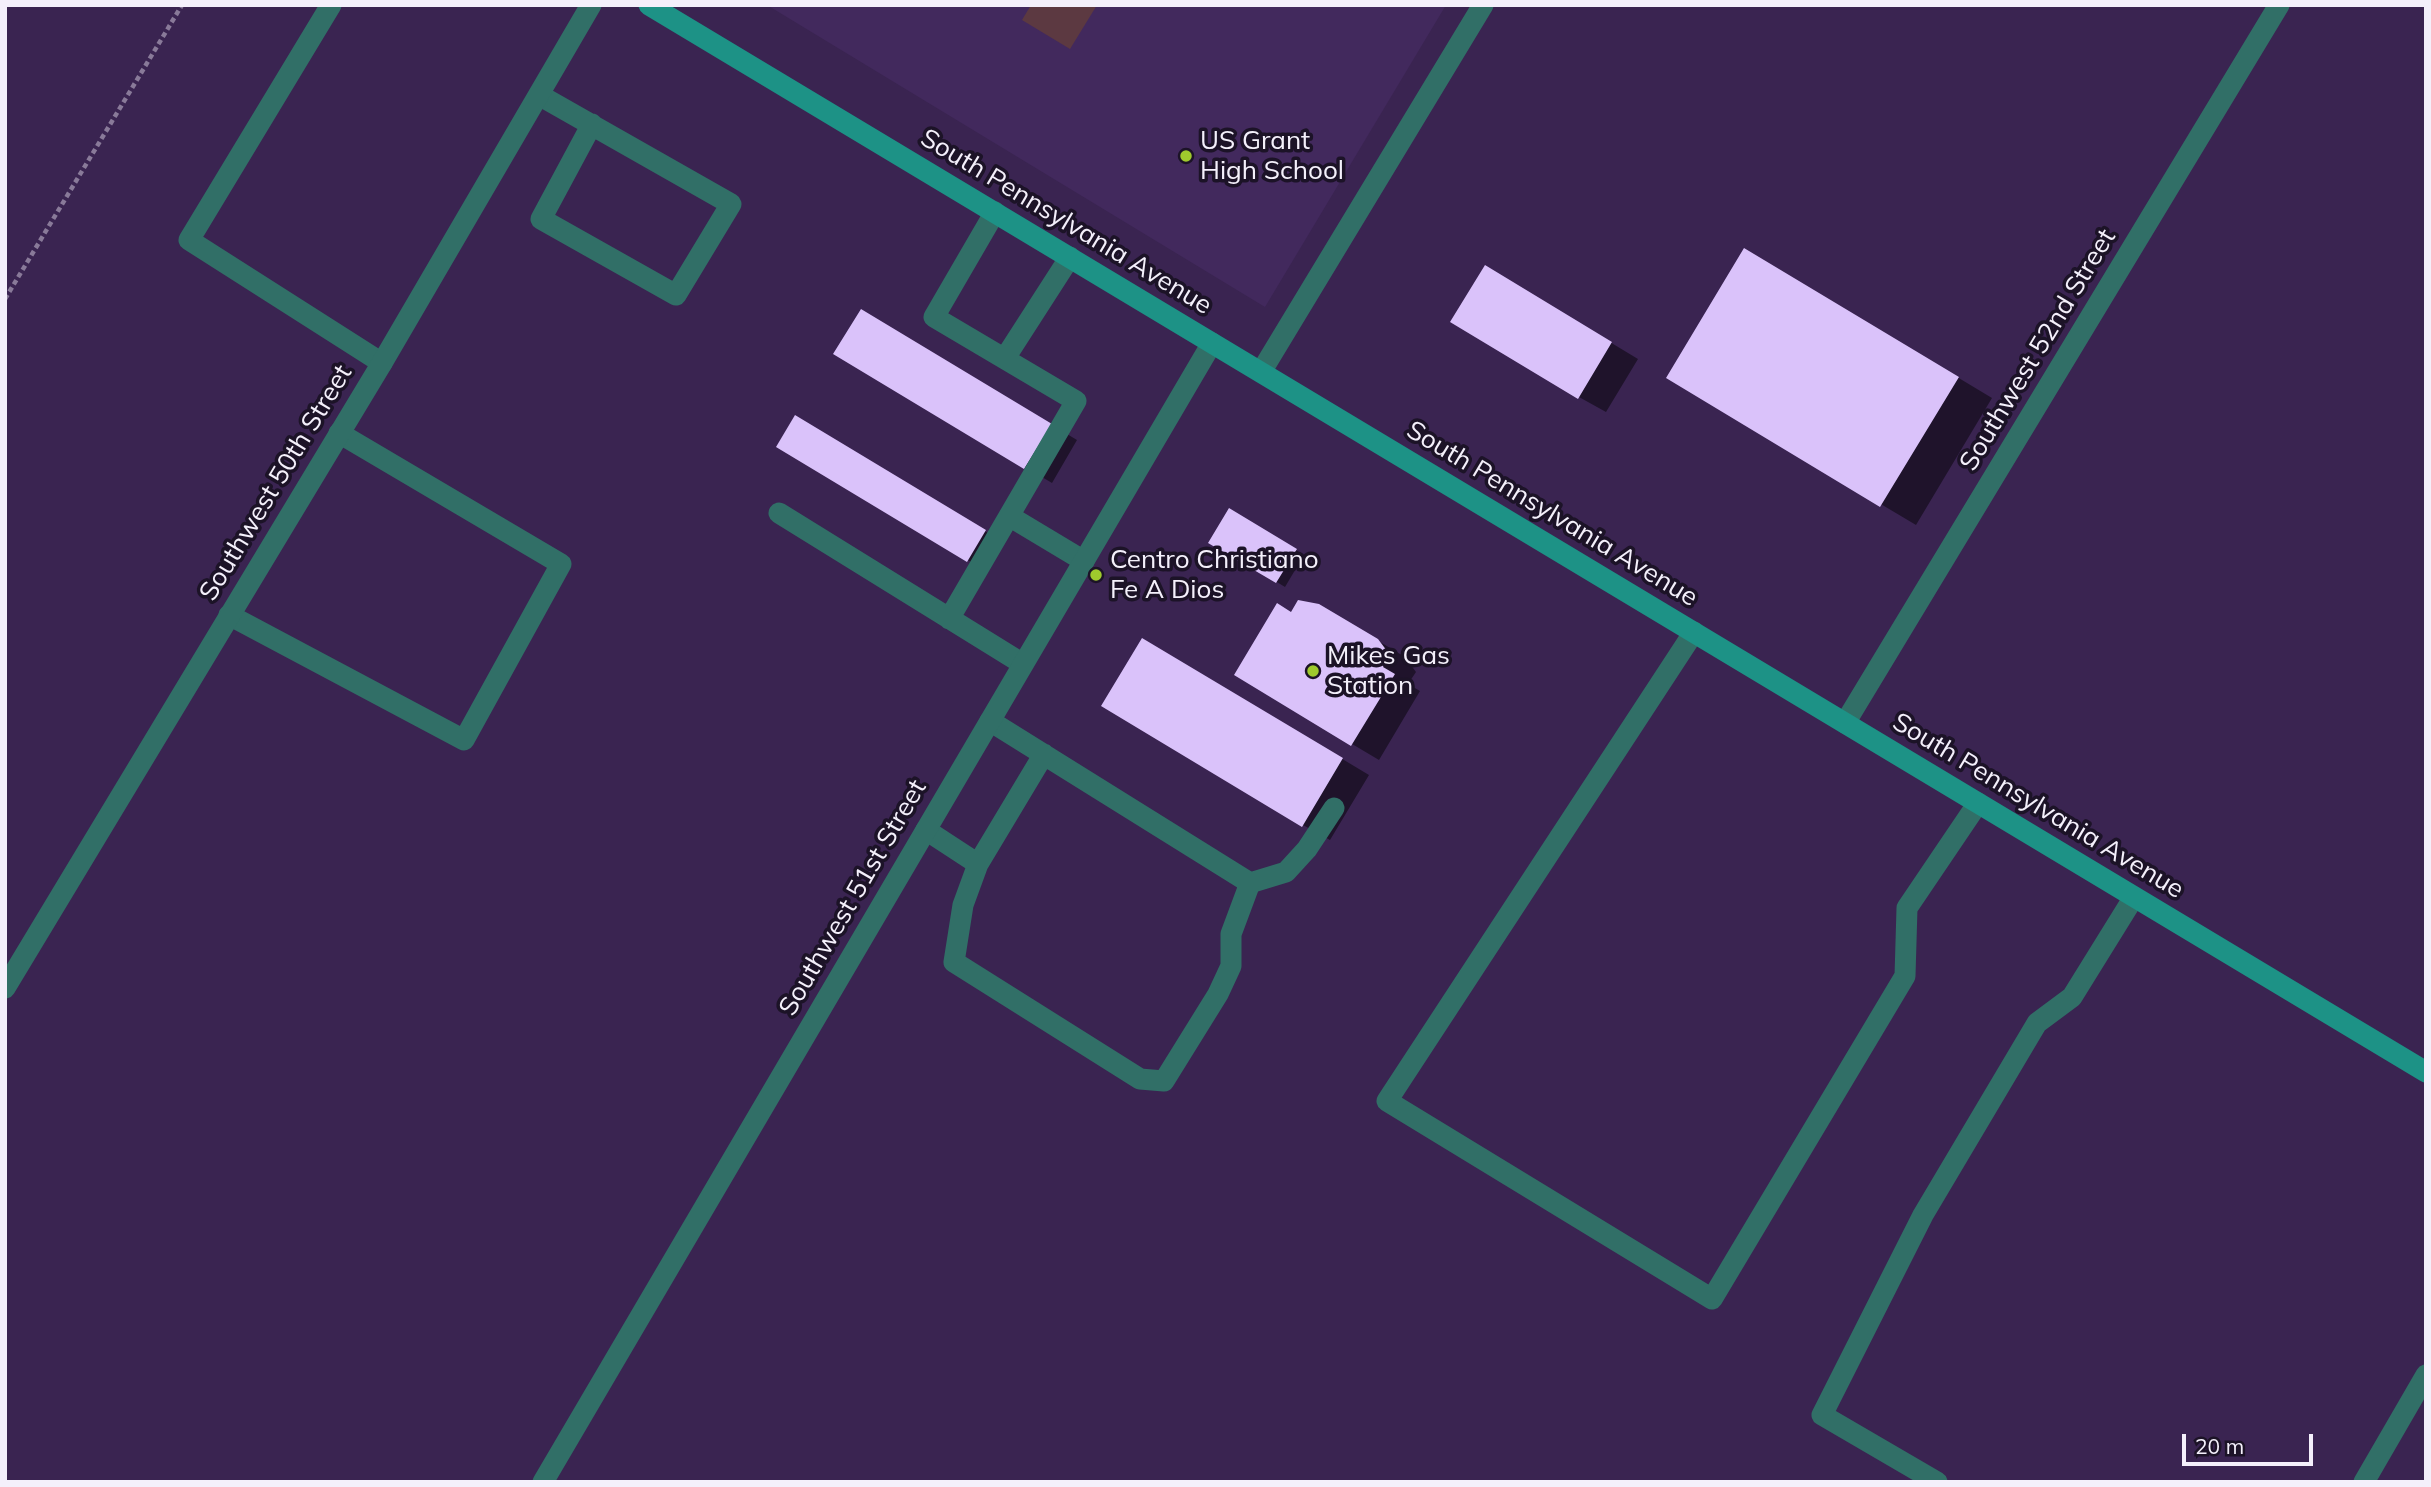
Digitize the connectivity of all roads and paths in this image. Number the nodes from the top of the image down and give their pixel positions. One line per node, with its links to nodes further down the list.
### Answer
1 (182, 5): 11 (path)
2 (331, 5): 14 (street)
3 (591, 5): 7 (street, Southwest 50th Street)
4 (649, 5): 9 (main road, South Pennsylvania Avenue)
5 (1483, 5): 15 (street)
6 (2279, 5): 25 (street, Southwest 52nd Street)
7 (539, 95): 8 (street); 14 (street, Southwest 50th Street)
8 (592, 124): 8 (street)
9 (995, 212): 10 (main road, South Pennsylvania Avenue); 13 (street)
10 (1070, 257): 12 (main road, South Pennsylvania Avenue); 13 (street)
11 (5, 299)
12 (1212, 343): 15 (main road, South Pennsylvania Avenue); 19 (street, Southwest 51st Street)
13 (1005, 358): 18 (street)
14 (382, 363): 16 (street, Southwest 50th Street)
15 (1261, 372): 22 (main road, South Pennsylvania Avenue)
16 (340, 433): 20 (street, Southwest 50th Street); 20 (street)
17 (779, 513): 21 (street)
18 (1009, 516): 19 (street); 21 (street)
19 (1084, 562): 23 (street, Southwest 51st Street)
20 (229, 615): 33 (street, Southwest 50th Street)
21 (949, 619): 23 (street)
22 (1693, 632): 25 (main road, South Pennsylvania Avenue); 27 (street)
23 (1023, 664): 24 (street, Southwest 51st Street)
24 (990, 721): 26 (street); 29 (street, Southwest 51st Street)
25 (1845, 723): 27 (main road, South Pennsylvania Avenue)
26 (1044, 754): 30 (street); 31 (street)
27 (1979, 803): 32 (main road, South Pennsylvania Avenue)
28 (1334, 808): 31 (street)
29 (926, 830): 30 (street); 36 (street, Southwest 51st Street)
30 (978, 864): 31 (street)
31 (1250, 883)
32 (2134, 897): 34 (main road, South Pennsylvania Avenue); 37 (street)
33 (5, 988)
34 (2426, 1072)
35 (2426, 1375): 38 (street)
36 (543, 1482)
37 (1937, 1482)
38 (2364, 1482)

